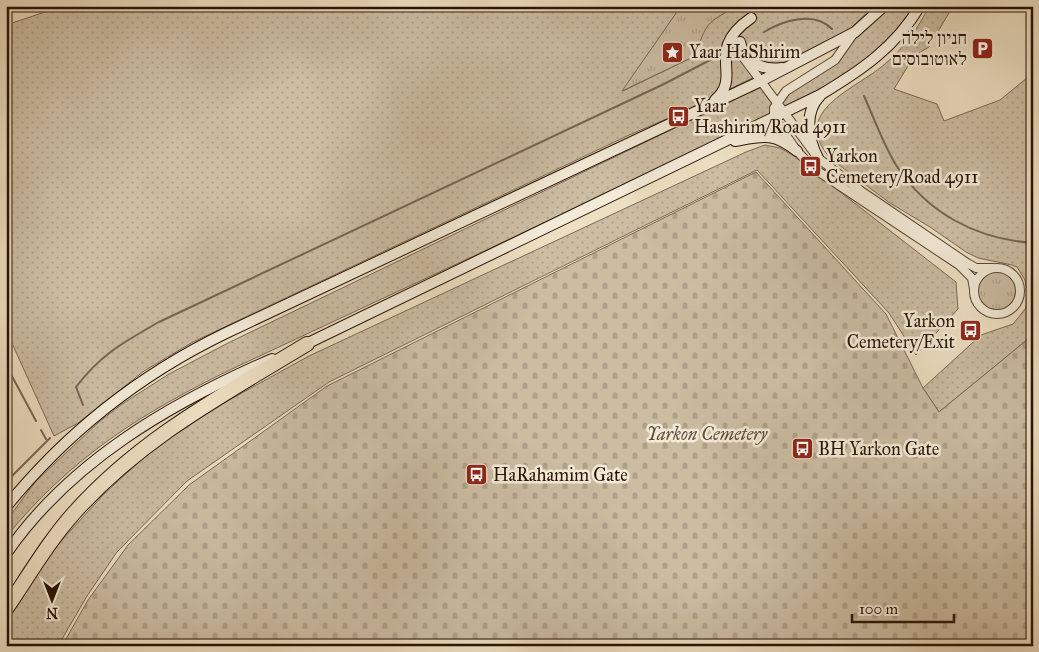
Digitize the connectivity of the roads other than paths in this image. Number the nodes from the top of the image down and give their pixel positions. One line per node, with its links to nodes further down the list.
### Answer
1 (884, 6): 4 (main road)
2 (920, 6): 8 (main road)
3 (750, 18): 5 (street); 10 (main road)
4 (855, 32): 6 (main road); 9 (street)
5 (740, 42): 6 (main road); 7 (street)
6 (793, 65): 7 (main road)
7 (761, 81): 9 (street); 10 (main road)
8 (820, 95): 11 (main road); 14 (main road)
9 (776, 104): 11 (street)
10 (703, 109): 18 (main road)
11 (779, 116): 12 (main road); 13 (street); 14 (street)
12 (715, 147): 13 (main road); 17 (main road)
13 (797, 151): 16 (street)
14 (818, 158): 15 (street)
15 (993, 268): 16 (street); 16 (street)
16 (974, 289)
17 (307, 344): 19 (main road); 20 (highway)
18 (6, 507)
19 (6, 554)
20 (6, 609)

